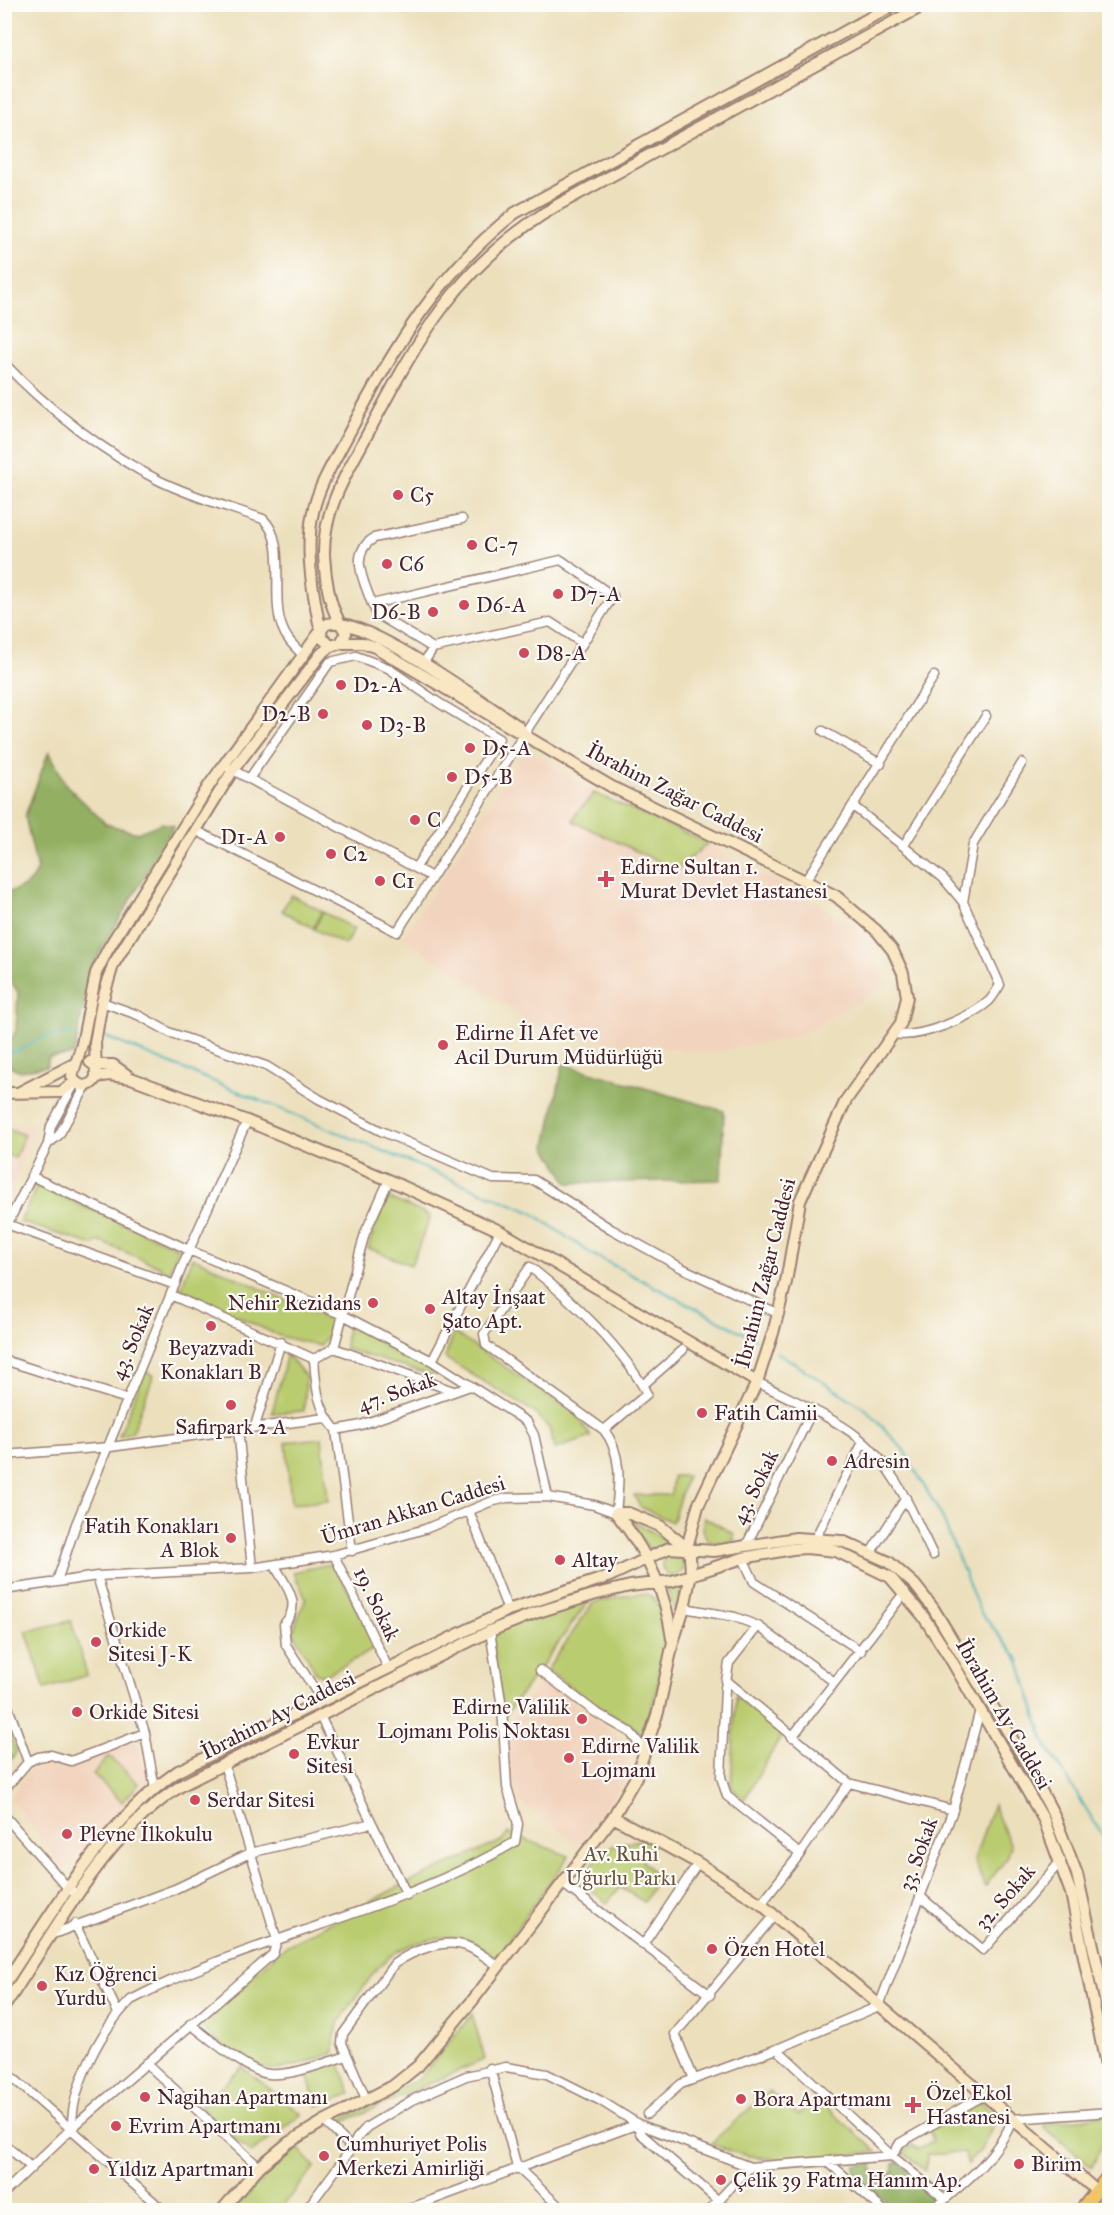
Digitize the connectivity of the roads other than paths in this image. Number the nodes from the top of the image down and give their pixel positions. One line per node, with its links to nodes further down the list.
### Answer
1 (895, 4): 7 (main road)
2 (926, 4): 6 (main road)
3 (4, 363): 11 (street)
4 (462, 519): 5 (street)
5 (372, 604): 8 (street); 10 (street)
6 (339, 623): 7 (main road); 9 (main road); 12 (main road, İbrahim Zağar Caddesi)
7 (322, 630): 9 (main road); 11 (main road)
8 (582, 643): 10 (street); 16 (street)
9 (336, 644): 16 (main road, İbrahim Zağar Caddesi); 19 (main road)
10 (433, 648): 12 (street)
11 (304, 656): 19 (main road)
12 (423, 664): 16 (main road, İbrahim Zağar Caddesi)
13 (934, 676): 18 (street)
14 (986, 716): 23 (street)
15 (823, 731): 18 (street)
16 (523, 733): 25 (street); 26 (main road, İbrahim Zağar Caddesi)
17 (1022, 763): 27 (street)
18 (881, 764): 21 (street)
19 (228, 767): 20 (street); 22 (main road); 30 (main road)
20 (249, 779): 24 (street); 24 (street)
21 (853, 806): 23 (street); 26 (street)
22 (195, 830): 25 (street); 28 (main road)
23 (904, 845): 27 (street)
24 (416, 867): 25 (street)
25 (432, 877)
26 (806, 880): 29 (main road, İbrahim Zağar Caddesi)
27 (963, 902): 29 (street)
28 (102, 1002): 31 (main road); 45 (street)
29 (896, 1034): 45 (main road, İbrahim Zağar Caddesi)
30 (75, 1064): 31 (main road); 34 (main road); 35 (main road)
31 (94, 1065): 32 (main road); 33 (main road)
32 (96, 1077): 33 (main road); 34 (main road)
33 (131, 1078): 37 (main road)
34 (81, 1084): 35 (main road); 38 (street)
35 (20, 1092): 36 (main road)
36 (4, 1094)
37 (247, 1121): 39 (main road); 42 (street, 43. Sokak)
38 (31, 1176): 40 (street); 42 (street)
39 (389, 1180): 41 (main road); 46 (street)
40 (5, 1226): 43 (street)
41 (500, 1231): 52 (street); 53 (main road)
42 (189, 1250): 43 (street, 43. Sokak); 46 (street)
43 (175, 1286): 44 (street, 43. Sokak)
44 (171, 1294): 47 (street); 57 (street, 43. Sokak)
45 (779, 1314): 53 (main road, İbrahim Zağar Caddesi)
46 (343, 1315): 48 (street); 52 (street)
47 (281, 1342): 50 (street); 60 (street)
48 (334, 1348): 50 (street); 56 (street)
49 (683, 1350): 54 (street)
50 (314, 1359): 59 (street)
51 (4, 1360): 57 (street)
52 (432, 1361): 55 (street)
53 (757, 1382): 58 (street); 73 (main road, İbrahim Zağar Caddesi)
54 (643, 1385): 62 (street); 62 (street)
55 (470, 1386): 56 (street, 47. Sokak); 67 (street)
56 (453, 1391): 63 (street, 47. Sokak)
57 (128, 1399): 65 (street, 43. Sokak)
58 (812, 1411): 64 (street); 72 (street, 43. Sokak)
59 (325, 1418): 60 (street); 63 (street)
60 (255, 1426): 61 (street)
61 (238, 1428): 65 (street); 81 (street)
62 (604, 1430): 70 (street)
63 (336, 1431): 74 (street)
64 (863, 1442): 68 (street); 71 (street)
65 (110, 1447): 66 (street); 84 (street, 43. Sokak)
66 (4, 1455)
67 (548, 1497): 69 (street, Ümran Akkan Caddesi); 70 (street, Ümran Akkan Caddesi)
68 (906, 1498): 75 (street); 77 (street)
69 (469, 1511): 74 (street, Ümran Akkan Caddesi); 89 (street)
70 (616, 1513): 73 (main road); 79 (main road)
71 (816, 1538): 72 (main road, İbrahim Ay Caddesi); 75 (main road, İbrahim Ay Caddesi)
72 (746, 1546): 73 (main road, İbrahim Ay Caddesi)
73 (687, 1548): 79 (main road, İbrahim Ay Caddesi); 82 (main road)
74 (352, 1551): 76 (street, Ümran Akkan Caddesi)
75 (871, 1552): 134 (main road, İbrahim Ay Caddesi)
76 (334, 1555): 80 (street, Ümran Akkan Caddesi); 94 (street, 19. Sokak)
77 (933, 1555)
78 (743, 1558): 82 (main road, İbrahim Ay Caddesi); 87 (main road, İbrahim Ay Caddesi); 93 (street)
79 (648, 1559): 85 (main road); 89 (main road, İbrahim Ay Caddesi)
80 (275, 1566): 81 (street, Ümran Akkan Caddesi); 99 (street)
81 (252, 1568): 83 (street, Ümran Akkan Caddesi)
82 (691, 1574): 85 (main road, İbrahim Ay Caddesi); 88 (main road)
83 (97, 1576): 84 (street, Ümran Akkan Caddesi); 102 (street)
84 (57, 1581): 86 (street, Ümran Akkan Caddesi)
85 (658, 1583): 91 (main road, İbrahim Ay Caddesi); 92 (main road)
86 (4, 1590)
87 (905, 1592): 93 (street); 100 (main road, İbrahim Ay Caddesi)
88 (684, 1608): 90 (street); 92 (main road)
89 (508, 1610): 94 (main road, İbrahim Ay Caddesi)
90 (758, 1626): 96 (street); 97 (street)
91 (490, 1631): 101 (main road, İbrahim Ay Caddesi); 120 (street)
92 (673, 1642): 104 (main road)
93 (861, 1651): 97 (street)
94 (388, 1668): 99 (main road, İbrahim Ay Caddesi)
95 (540, 1670): 104 (street)
96 (726, 1680): 103 (street); 115 (street)
97 (833, 1681): 103 (street)
98 (4, 1696): 105 (street)
99 (321, 1699): 108 (main road, İbrahim Ay Caddesi)
100 (980, 1710): 110 (street, 33. Sokak); 116 (main road, İbrahim Ay Caddesi)
101 (320, 1716): 106 (main road, İbrahim Ay Caddesi); 113 (street)
102 (145, 1733): 105 (street); 108 (street)
103 (792, 1737): 107 (street)
104 (646, 1752): 112 (main road)
105 (28, 1762): 109 (street)
106 (224, 1764): 114 (street); 119 (main road, İbrahim Ay Caddesi)
107 (849, 1783): 110 (street); 115 (street)
108 (155, 1789): 119 (main road, İbrahim Ay Caddesi)
109 (4, 1790)
110 (953, 1810): 121 (street, 33. Sokak)
111 (4, 1815): 119 (street)
112 (613, 1817): 117 (main road); 118 (main road)
113 (372, 1823): 114 (street); 120 (street)
114 (250, 1853): 124 (street); 126 (street)
115 (801, 1854): 122 (street)
116 (1060, 1861): 121 (street, 32. Sokak); 142 (main road, İbrahim Ay Caddesi)
117 (698, 1863): 122 (main road); 127 (street)
118 (562, 1883): 127 (street); 128 (main road)
119 (73, 1892): 125 (main road, İbrahim Ay Caddesi); 129 (main road, İbrahim Ay Caddesi)
120 (407, 1895): 126 (street)
121 (922, 1898): 131 (street, 33. Sokak)
122 (761, 1904): 123 (main road)
123 (774, 1916): 130 (street); 131 (main road)
124 (75, 1924): 125 (street); 133 (street)
125 (53, 1934): 132 (main road, İbrahim Ay Caddesi)
126 (278, 1940): 133 (street); 135 (street)
127 (643, 1945): 130 (street)
128 (498, 1966): 137 (street); 144 (main road)
129 (4, 1985)
130 (710, 1995): 141 (street)
131 (879, 2006): 136 (street); 143 (main road)
132 (4, 2007)
133 (118, 2013): 150 (street)
134 (1110, 2022)
135 (190, 2024): 137 (street); 138 (street)
136 (777, 2049): 141 (street); 153 (street)
137 (347, 2056): 144 (street)
138 (146, 2063): 150 (street); 157 (street)
139 (490, 2068): 149 (street); 152 (street); 155 (street)
140 (4, 2070): 150 (street)
141 (694, 2079): 146 (street)
142 (1110, 2085)
143 (983, 2097): 147 (main road); 153 (street)
144 (366, 2099): 148 (main road)
145 (1110, 2112): 147 (street)
146 (647, 2114)
147 (1013, 2119): 160 (main road); 162 (street)
148 (324, 2121): 152 (street); 157 (main road)
149 (638, 2124): 155 (street); 158 (street); 163 (street)
150 (72, 2128): 156 (street); 165 (street)
151 (4, 2144): 156 (street)
152 (352, 2148): 167 (street)
153 (892, 2156): 154 (street); 162 (street)
154 (827, 2161): 158 (street); 171 (street)
155 (517, 2167): 164 (street); 168 (street)
156 (32, 2168): 161 (street)
157 (260, 2168): 166 (main road)
158 (750, 2168): 163 (street)
159 (1110, 2174): 160 (main road)
160 (1098, 2192): 173 (main road)
161 (4, 2193)
162 (945, 2199): 172 (street)
163 (718, 2200): 169 (street); 170 (street)
164 (558, 2209)
165 (163, 2211)
166 (222, 2211)
167 (306, 2211)
168 (405, 2211)
169 (709, 2211)
170 (729, 2211)
171 (883, 2211)
172 (932, 2211)
173 (1082, 2211)

